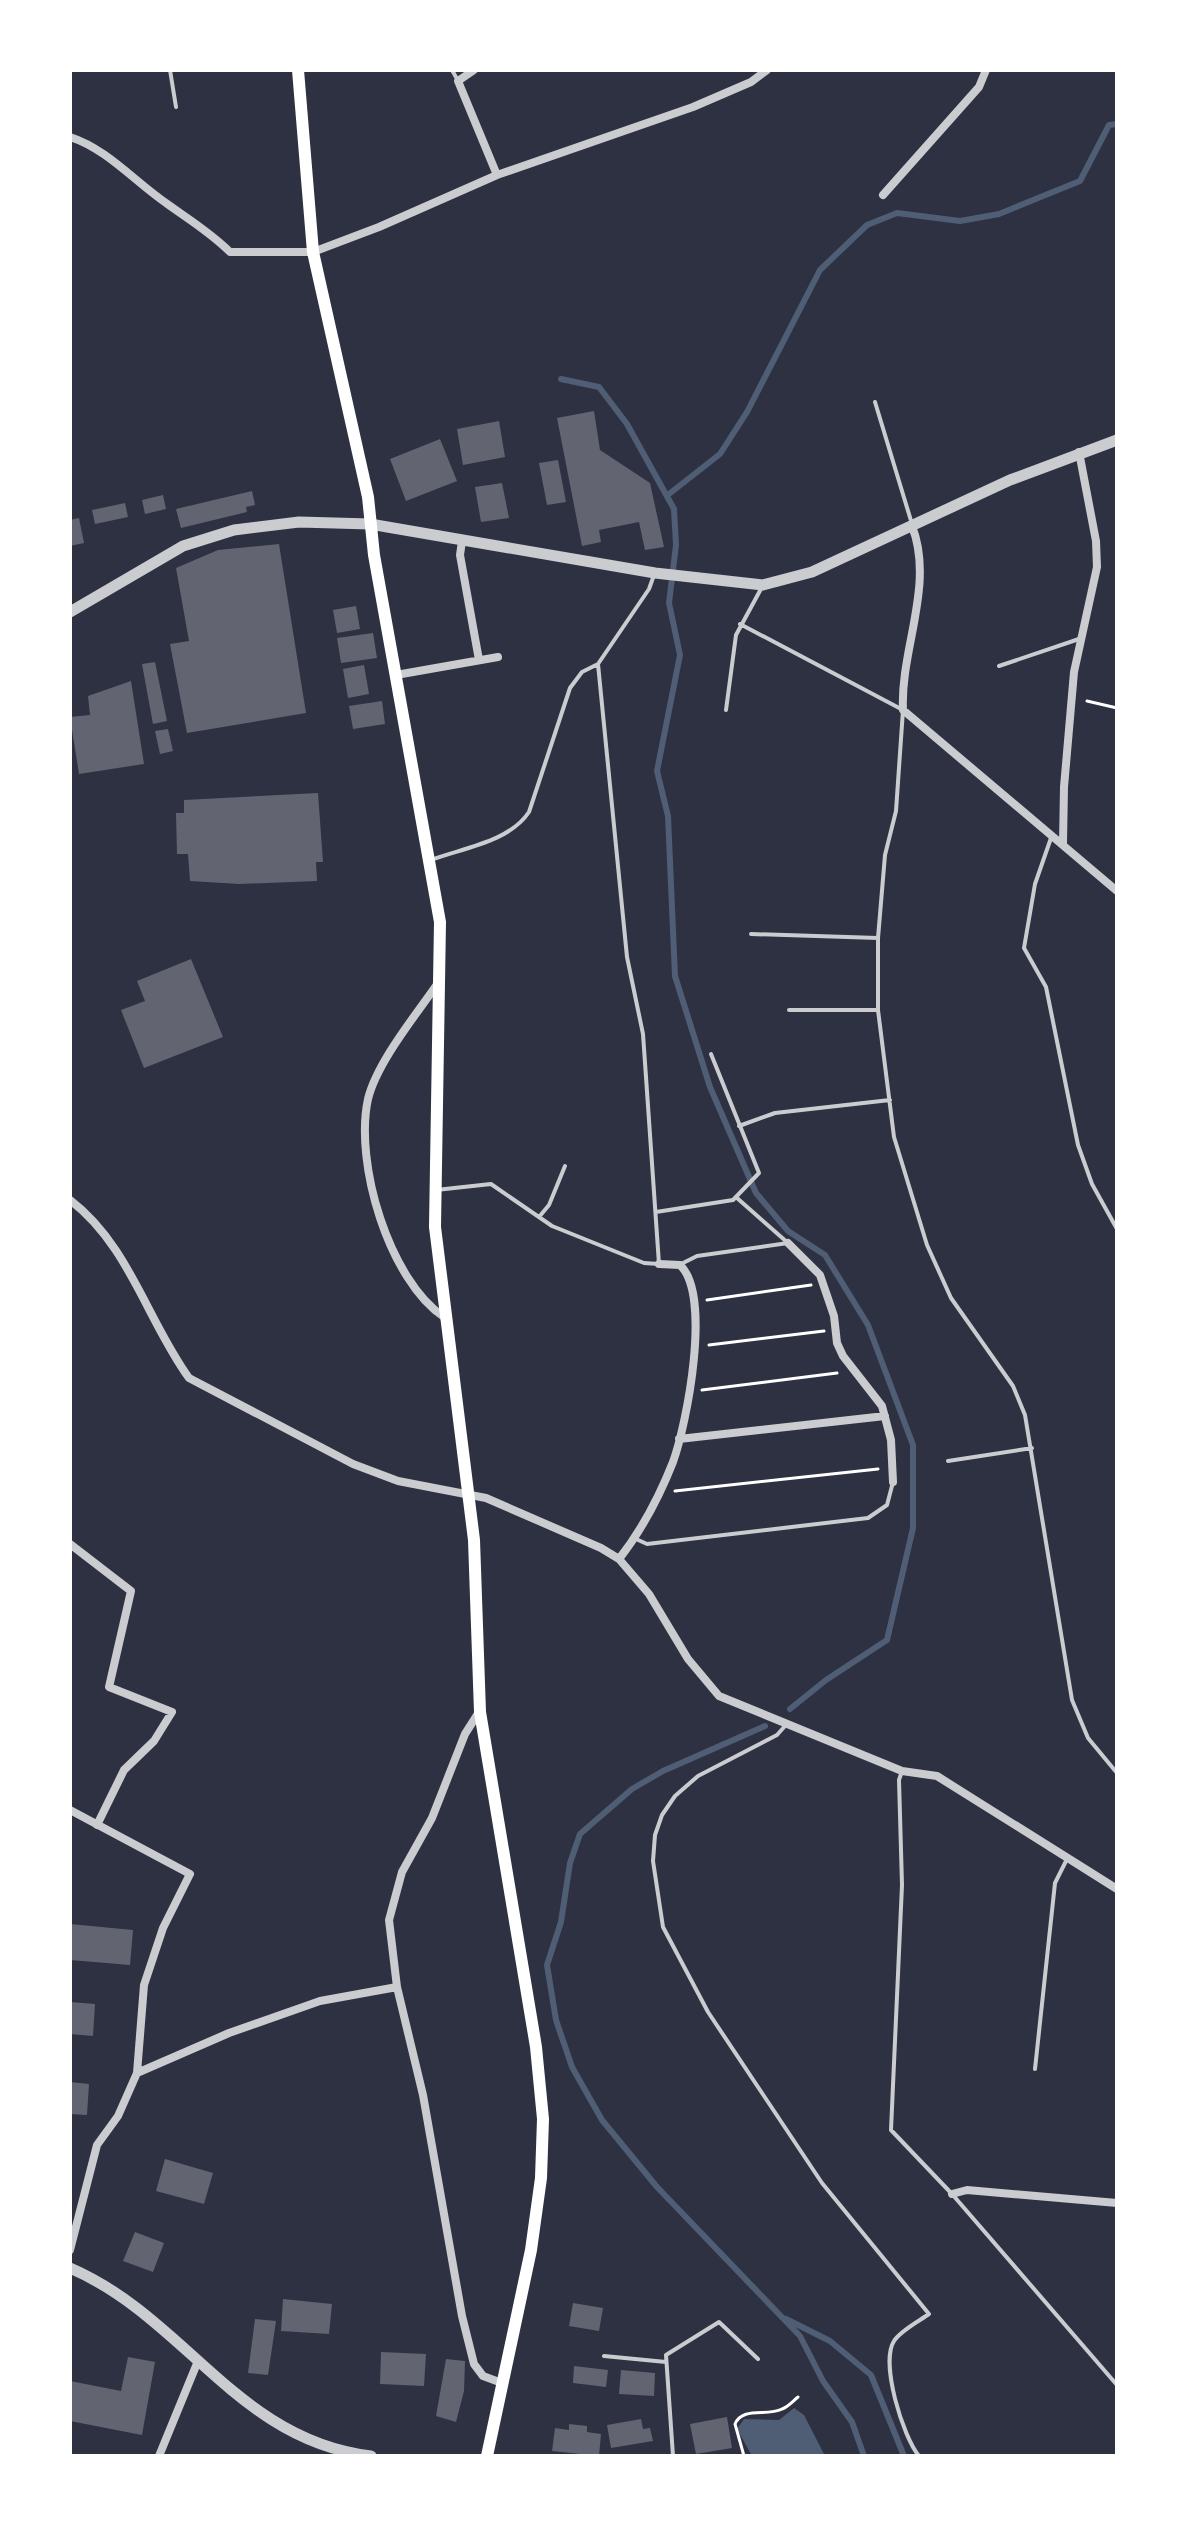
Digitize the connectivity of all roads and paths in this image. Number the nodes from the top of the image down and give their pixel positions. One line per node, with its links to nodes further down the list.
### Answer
1 (170, 70): 8 (lane)
2 (298, 70): 12 (main road)
3 (452, 70): 7 (lane)
4 (474, 70): 7 (street)
5 (767, 70): 10 (street)
6 (986, 70): 11 (street)
7 (458, 81): 10 (street)
8 (176, 107)
9 (70, 137): 12 (street)
10 (497, 175): 12 (street)
11 (883, 195)
12 (313, 252): 16 (main road)
13 (875, 402): 17 (lane)
14 (1117, 440): 15 (street)
15 (1079, 452): 17 (street); 23 (street)
16 (370, 524): 18 (street); 21 (street); 28 (main road)
17 (912, 526): 20 (street); 32 (street)
18 (462, 541): 19 (street); 25 (street)
19 (658, 573): 20 (street); 26 (lane)
20 (763, 585): 22 (lane)
21 (70, 612)
22 (740, 624): 31 (lane); 32 (lane)
23 (1079, 639): 27 (lane); 29 (street)
24 (498, 657): 25 (street)
25 (479, 660): 28 (street)
26 (598, 664): 35 (lane); 49 (lane)
27 (999, 666)
28 (396, 675): 35 (main road)
29 (1071, 697): 30 (path); 34 (street)
30 (1117, 708)
31 (726, 710)
32 (903, 710): 33 (street); 38 (lane)
33 (1051, 837): 34 (street); 51 (lane)
34 (1063, 843): 36 (street)
35 (431, 860): 39 (main road)
36 (1117, 891)
37 (751, 934): 38 (lane)
38 (878, 938): 41 (lane)
39 (441, 979): 46 (main road); 57 (street)
40 (789, 1010): 41 (lane)
41 (878, 1010): 43 (lane)
42 (711, 1054): 44 (lane)
43 (890, 1100): 44 (lane); 64 (lane)
44 (739, 1126): 47 (lane)
45 (565, 1166): 50 (lane)
46 (434, 1190): 50 (lane); 57 (main road)
47 (737, 1198): 49 (lane); 52 (lane)
48 (70, 1200): 69 (street)
49 (656, 1212): 53 (lane)
50 (539, 1217): 53 (lane)
51 (1117, 1229)
52 (788, 1243): 54 (lane); 55 (street)
53 (659, 1264): 54 (street)
54 (680, 1265): 56 (street)
55 (822, 1284): 56 (path); 58 (street)
56 (695, 1301): 59 (street)
57 (444, 1317): 69 (main road)
58 (836, 1333): 59 (path); 60 (street)
59 (694, 1344): 61 (street)
60 (851, 1366): 61 (path); 62 (street)
61 (689, 1390): 63 (street)
62 (885, 1416): 63 (street); 66 (street)
63 (679, 1439): 68 (street)
64 (1032, 1448): 65 (lane); 76 (lane)
65 (948, 1461)
66 (894, 1467): 67 (street); 68 (path)
67 (893, 1482): 70 (lane)
68 (661, 1487): 70 (street)
69 (468, 1495): 72 (street); 73 (main road)
70 (634, 1538): 72 (street)
71 (70, 1544): 78 (street)
72 (619, 1559): 74 (street)
73 (480, 1712): 81 (street); 92 (main road)
74 (787, 1724): 75 (street); 100 (lane)
75 (902, 1771): 79 (street); 84 (lane)
76 (1117, 1773)
77 (70, 1810): 78 (street)
78 (97, 1825): 83 (street)
79 (1068, 1857): 80 (street); 82 (lane)
80 (1117, 1889)
81 (397, 1987): 83 (street); 92 (street)
82 (1035, 2069)
83 (137, 2073): 86 (street)
84 (952, 2194): 85 (street); 93 (lane)
85 (1117, 2203)
86 (70, 2250)
87 (70, 2268): 90 (street)
88 (604, 2356): 91 (lane)
89 (758, 2359): 91 (lane)
90 (198, 2361): 95 (street); 96 (street)
91 (666, 2362): 98 (lane)
92 (502, 2383): 97 (main road)
93 (1117, 2385)
94 (798, 2397): 99 (path)
95 (159, 2456)
96 (371, 2456)
97 (487, 2456)
98 (673, 2456)
99 (744, 2456)
100 (919, 2456)

